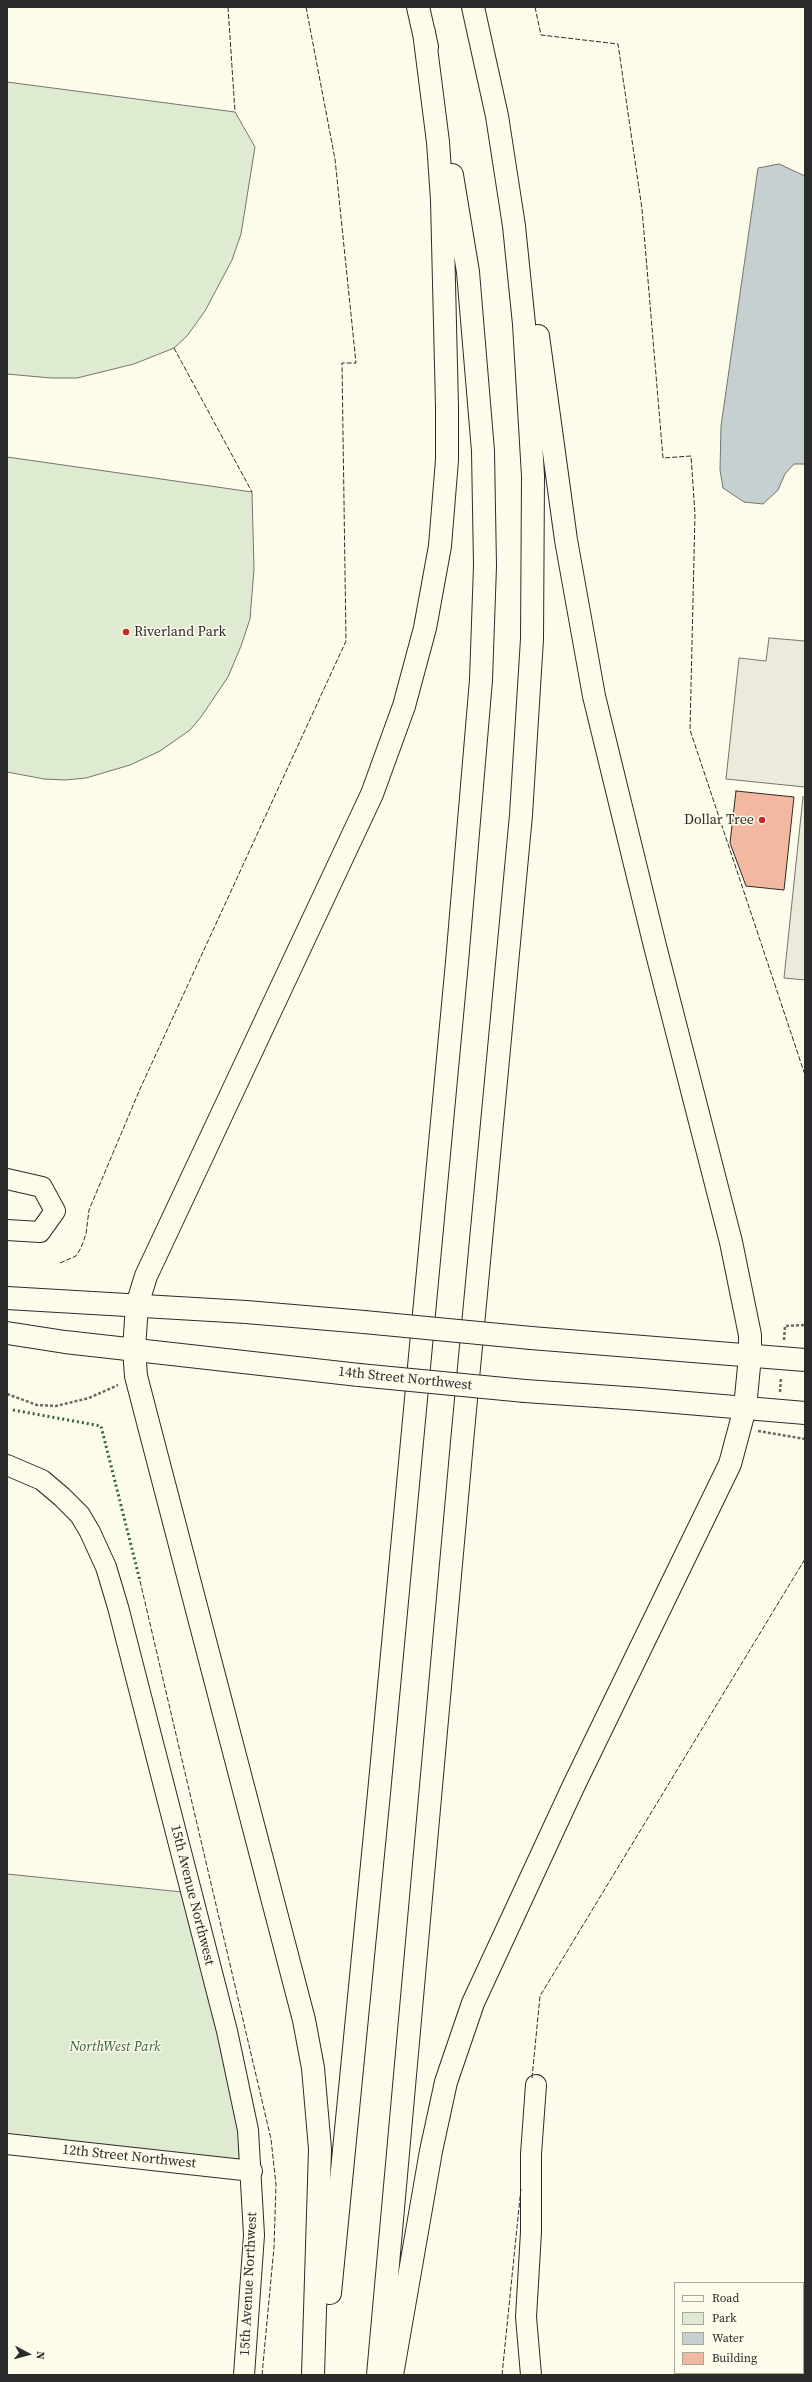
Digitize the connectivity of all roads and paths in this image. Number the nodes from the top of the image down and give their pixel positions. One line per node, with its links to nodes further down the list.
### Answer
1 (418, 7): 3 (main road)
2 (473, 7): 4 (main road)
3 (424, 32): 8 (main road); 27 (main road)
4 (497, 116): 12 (main road); 28 (main road)
5 (7, 1179): 6 (street)
6 (7, 1230)
7 (7, 1298): 8 (main road)
8 (137, 1305): 11 (main road); 12 (main road, bridge)
9 (805, 1325): 13 (path)
10 (7, 1333): 11 (main road, 14th Street Northwest)
11 (134, 1349): 15 (main road); 17 (main road, 14th Street Northwest, bridge)
12 (750, 1356): 13 (main road); 17 (main road)
13 (783, 1358): 14 (main road); 18 (path)
14 (805, 1360)
15 (136, 1376): 16 (path); 26 (main road)
16 (7, 1394)
17 (745, 1408): 18 (main road, 14th Street Northwest); 29 (main road)
18 (779, 1411): 19 (main road, 14th Street Northwest); 20 (path)
19 (805, 1413)
20 (805, 1439)
21 (7, 1465): 24 (street, 15th Avenue Northwest)
22 (536, 2085): 30 (street)
23 (7, 2144): 24 (street, 12th Street Northwest)
24 (252, 2171): 25 (street, 15th Avenue Northwest)
25 (244, 2375)
26 (313, 2375)
27 (322, 2375)
28 (378, 2375)
29 (392, 2375)
30 (531, 2375)

